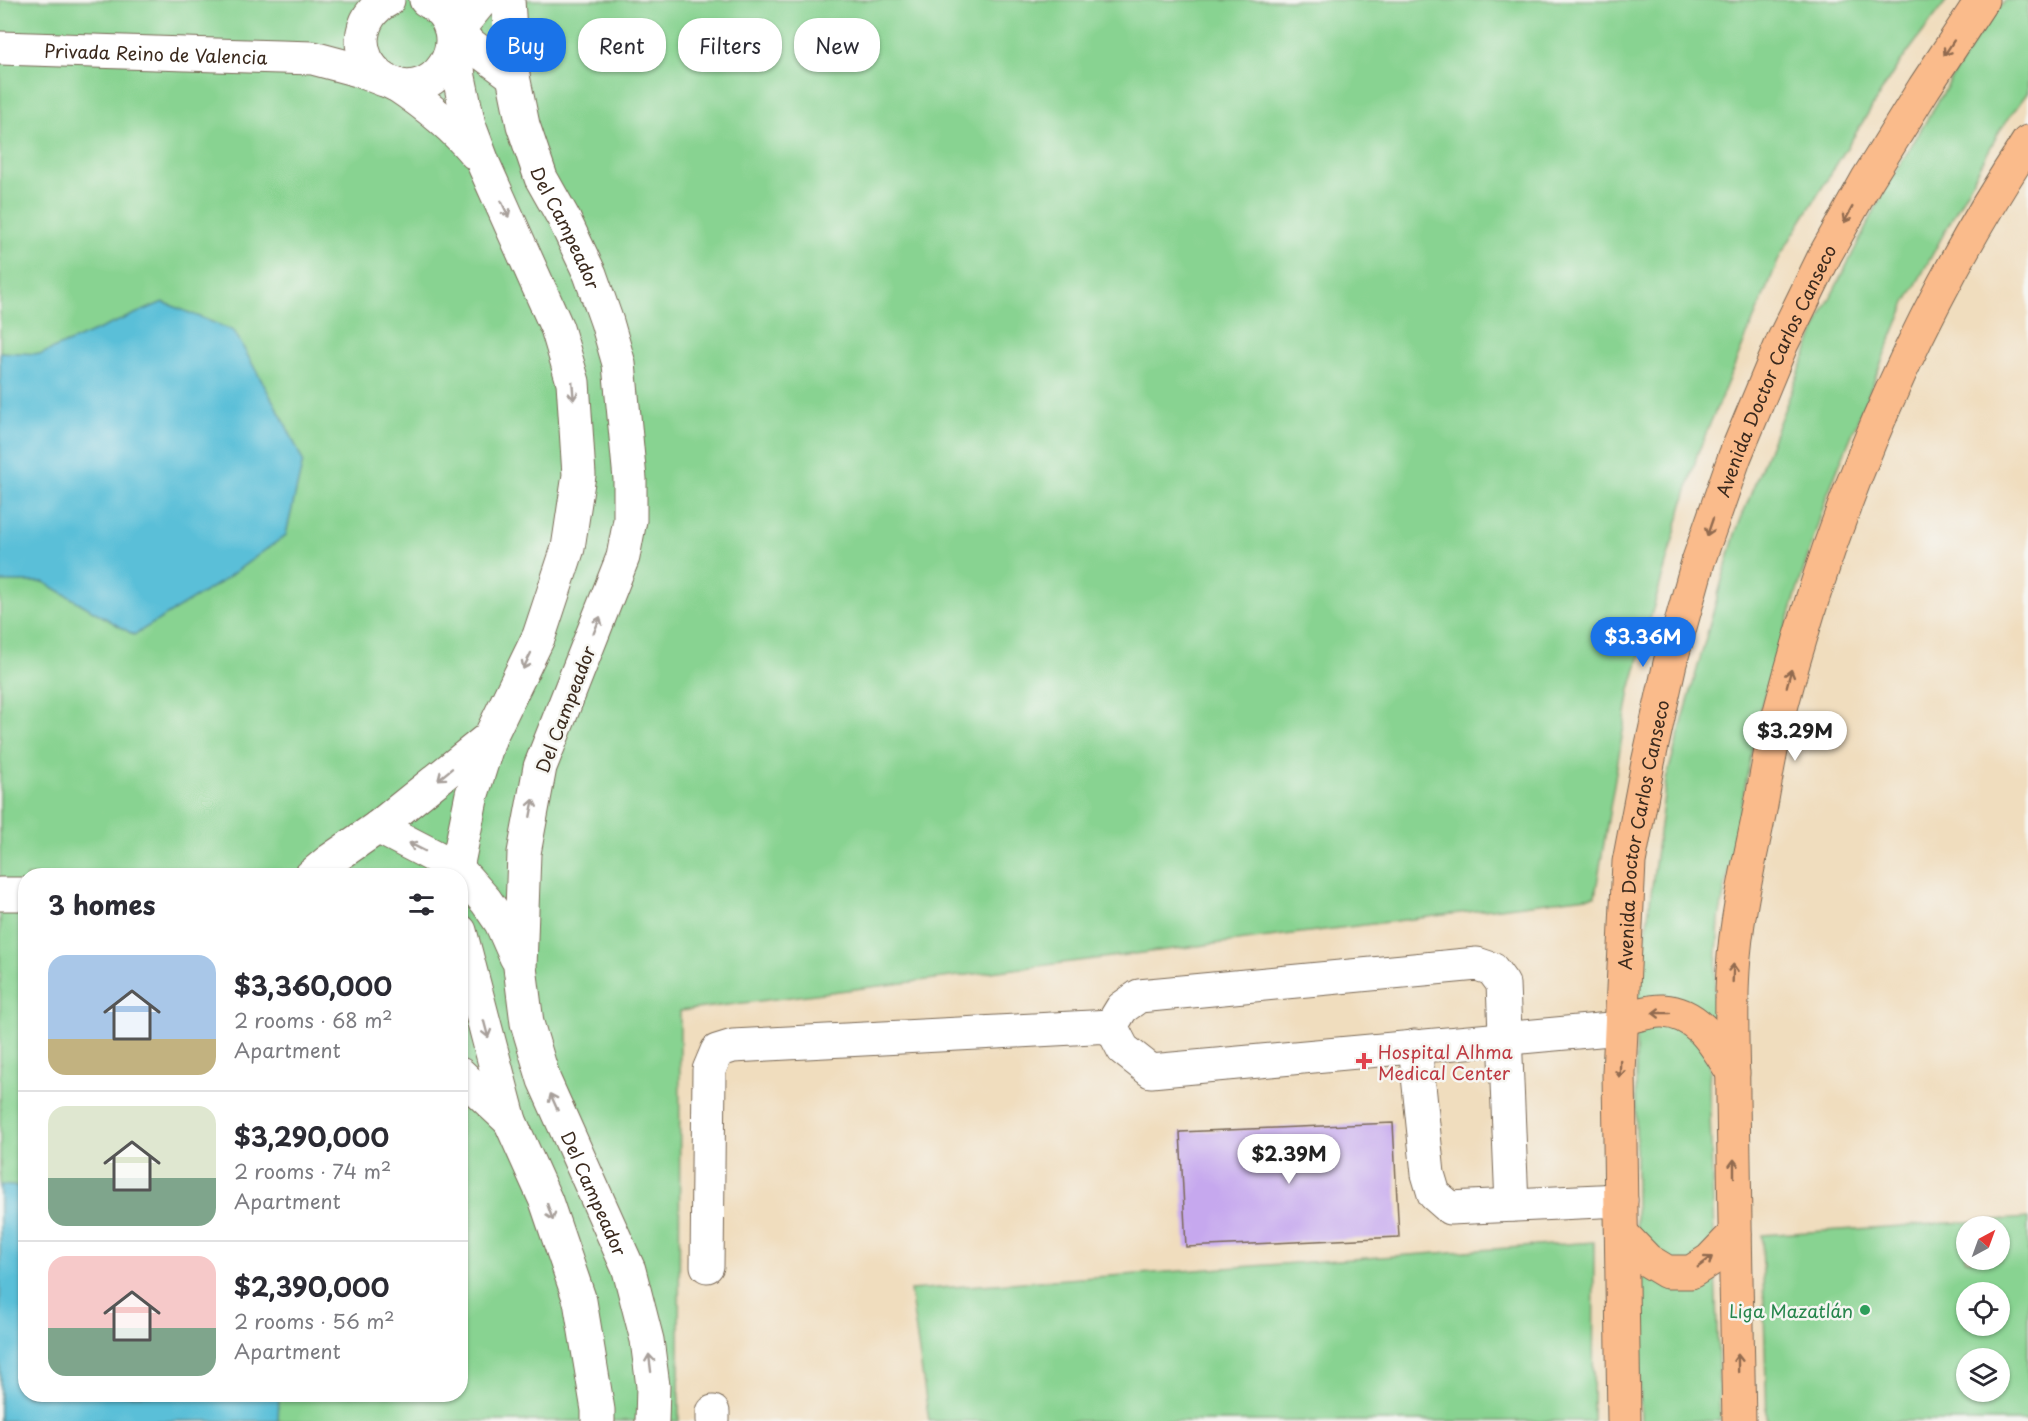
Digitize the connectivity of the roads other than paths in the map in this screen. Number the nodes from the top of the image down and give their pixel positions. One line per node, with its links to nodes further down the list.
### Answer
1 (426, 0): 6 (street)
2 (482, 0): 6 (street)
3 (508, 0): 9 (street, Del Campeador)
4 (1982, 0): 26 (main road, Avenida Doctor Carlos Canseco, one-way to 26)
5 (377, 10): 8 (street, Privada Reino de Valencia); 10 (street)
6 (452, 25): 9 (street); 10 (street); 12 (street)
7 (0, 48): 8 (street, Privada Reino de Valencia)
8 (313, 58): 10 (street, Privada Reino de Valencia)
9 (513, 76): 15 (street, Del Campeador, one-way to 9)
10 (390, 82): 12 (street)
11 (2028, 142): 30 (main road, one-way to 11)
12 (484, 165): 13 (street, one-way to 13)
13 (490, 737): 14 (street, one-way to 14); 18 (street)
14 (378, 827): 16 (street); 17 (street, one-way to 14)
15 (524, 853): 22 (street); 25 (street, Del Campeador)
16 (321, 868)
17 (450, 868)
18 (458, 868)
19 (468, 883): 22 (street)
20 (0, 894): 21 (street)
21 (18, 894)
22 (486, 901): 23 (street); 25 (street)
23 (468, 918)
24 (468, 961): 32 (street, one-way to 32)
25 (520, 967): 39 (street, Del Campeador, one-way to 25)
26 (1622, 1023): 28 (street); 30 (main road, one-way to 26); 33 (main road, Avenida Doctor Carlos Canseco, one-way to 33)
27 (1112, 1026): 28 (street); 29 (street); 37 (street)
28 (1506, 1037): 29 (street); 34 (street)
29 (1415, 1046): 34 (street)
30 (1733, 1073): 36 (main road, one-way to 30)
31 (468, 1082): 32 (street)
32 (510, 1121): 38 (street, one-way to 38)
33 (1621, 1200): 34 (street); 35 (main road, Avenida Doctor Carlos Canseco)
34 (1512, 1205)
35 (1622, 1233): 36 (main road, one-way to 36); 40 (main road, Avenida Doctor Carlos Canseco)
36 (1735, 1234): 41 (main road, one-way to 36)
37 (707, 1266)
38 (598, 1421)
39 (652, 1421)
40 (1624, 1421)
41 (1739, 1421)

